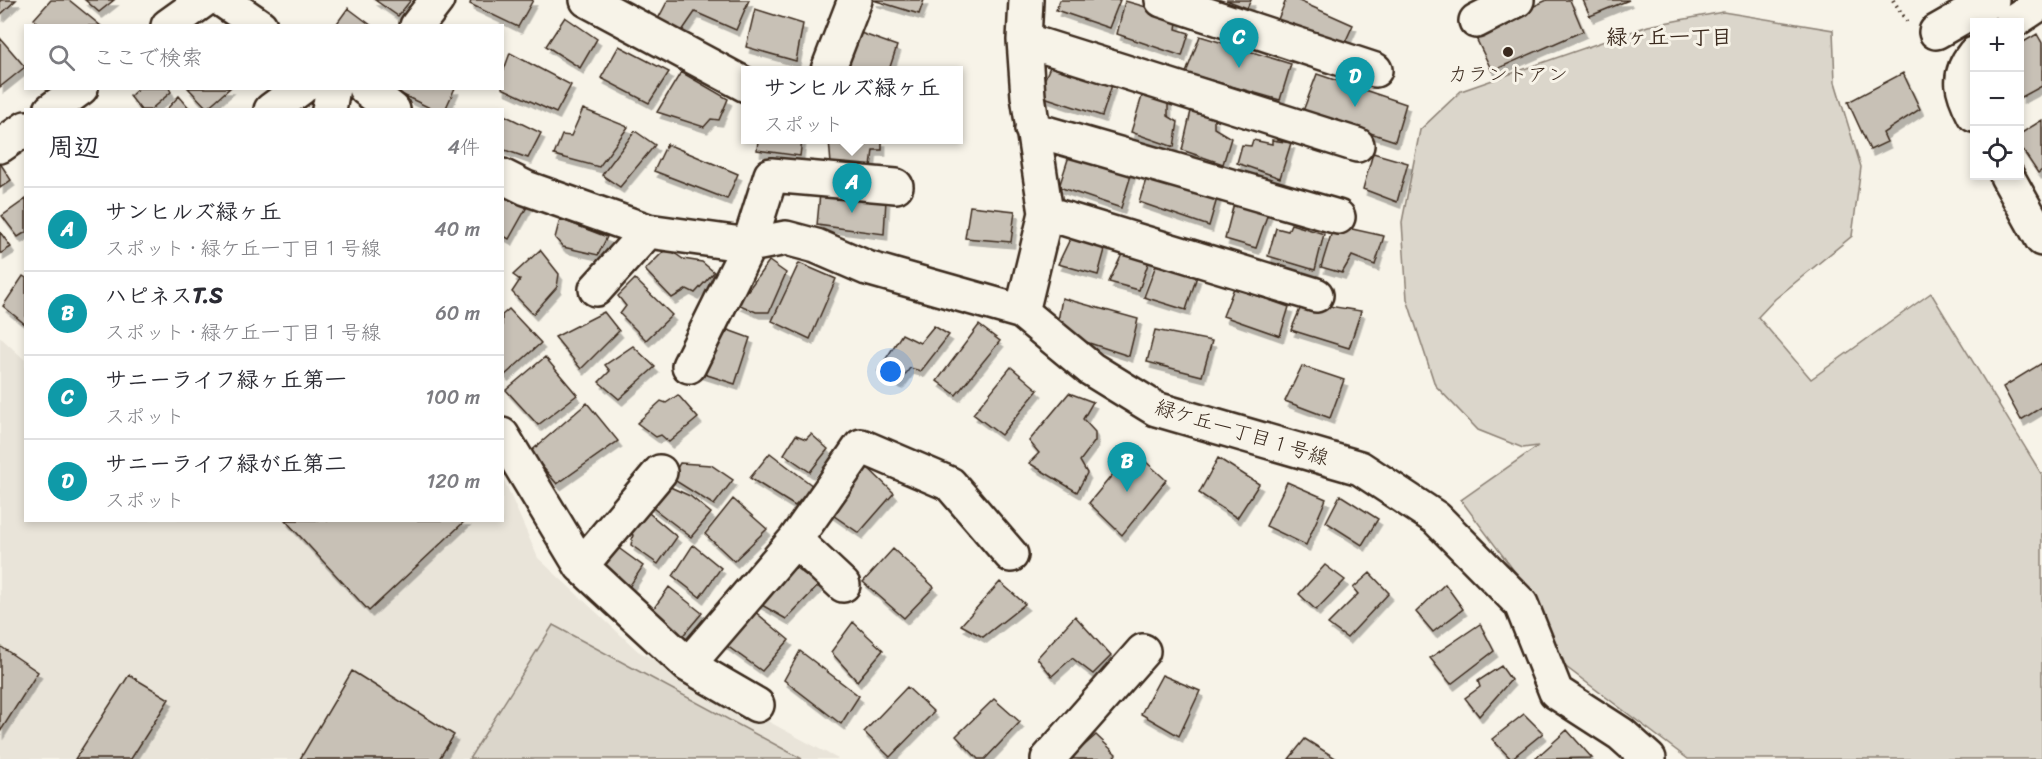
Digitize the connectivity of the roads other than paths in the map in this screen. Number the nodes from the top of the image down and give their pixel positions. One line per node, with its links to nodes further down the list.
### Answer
1 (204, 0): 13 (street)
2 (222, 0): 14 (street)
3 (437, 0): 15 (street)
4 (587, 0): 21 (street)
5 (855, 0): 19 (street)
6 (1026, 0): 17 (street)
7 (1162, 0): 20 (street)
8 (1517, 0): 12 (street)
9 (1992, 0): 16 (street)
10 (2042, 2): 11 (street)
11 (2018, 18)
12 (1476, 21)
13 (171, 24)
14 (257, 24)
15 (419, 24)
16 (1936, 32)
17 (1024, 40): 31 (street); 32 (street)
18 (1970, 59): 26 (street)
19 (830, 66)
20 (1375, 70)
21 (741, 82)
22 (78, 90): 27 (street)
23 (298, 90): 28 (street)
24 (333, 90): 29 (street)
25 (368, 90): 30 (street)
26 (1970, 107)
27 (54, 108)
28 (275, 108)
29 (329, 108)
30 (391, 108)
31 (1032, 129): 36 (street); 37 (street)
32 (1357, 145)
33 (504, 177): 39 (street, 緑ケ丘一丁目１号線)
34 (2010, 180): 38 (street)
35 (896, 186): 40 (street)
36 (1046, 213): 42 (street); 43 (street)
37 (1338, 217)
38 (2039, 227)
39 (648, 231): 40 (street, 緑ケ丘一丁目１号線); 41 (street)
40 (749, 245): 43 (street, 緑ケ丘一丁目１号線); 44 (street)
41 (596, 288)
42 (1317, 295)
43 (1022, 312): 55 (street, 緑ケ丘一丁目１号線)
44 (689, 366)
45 (504, 438): 49 (street)
46 (660, 472): 49 (street)
47 (795, 540): 48 (street); 50 (street); 52 (street)
48 (1011, 555)
49 (582, 566): 52 (street)
50 (843, 585)
51 (1143, 651): 54 (street)
52 (688, 665): 53 (street)
53 (757, 705)
54 (1048, 759)
55 (1649, 759)

